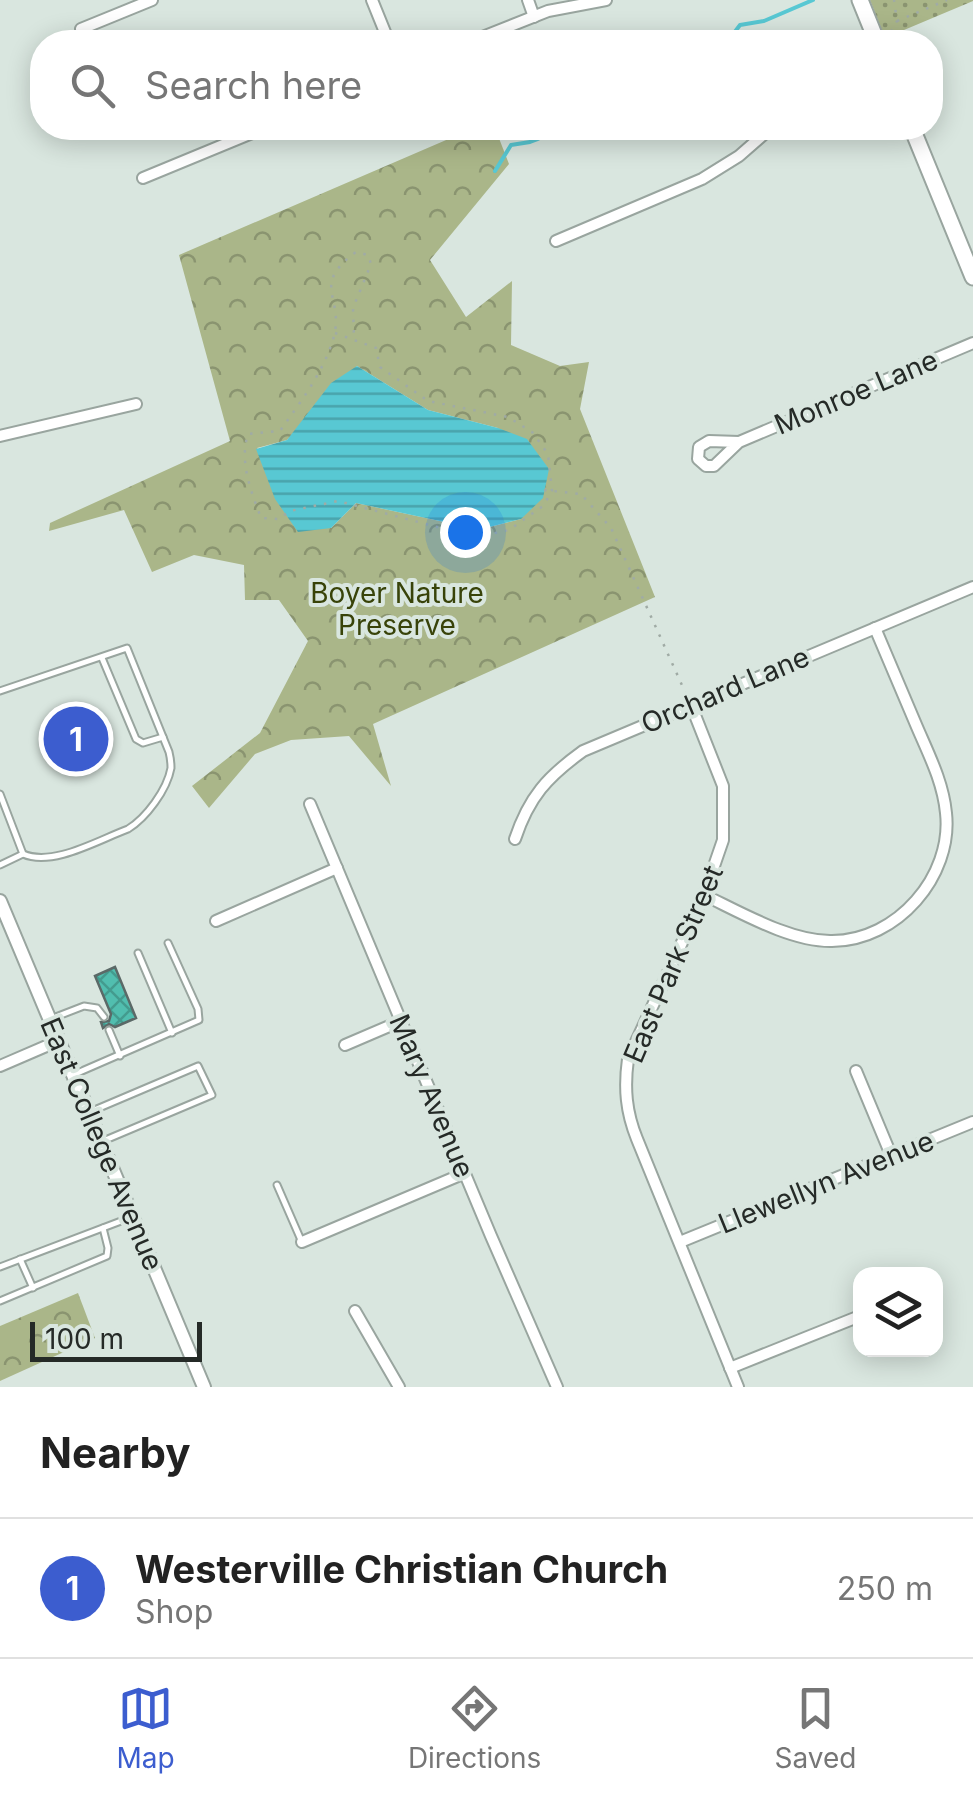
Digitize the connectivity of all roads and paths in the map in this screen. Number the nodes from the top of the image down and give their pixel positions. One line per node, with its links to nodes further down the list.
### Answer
1 (152, 0): 10 (street)
2 (372, 0): 11 (street)
3 (528, 0): 8 (street)
4 (606, 0): 8 (street)
5 (860, 0): 13 (main road)
6 (894, 0): 9 (path)
7 (947, 0): 9 (path)
8 (534, 16): 12 (street)
9 (896, 21): 14 (path)
10 (80, 29)
11 (384, 30)
12 (500, 30)
13 (873, 30)
14 (892, 30)
15 (235, 140): 18 (street)
16 (757, 140): 19 (street)
17 (917, 140): 20 (main road)
18 (142, 178)
19 (556, 241)
20 (973, 277)
21 (335, 332): 22 (path); 28 (path); 28 (path)
22 (354, 338)
23 (973, 343): 26 (street, Monroe Lane)
24 (136, 404): 25 (street)
25 (0, 436)
26 (739, 442)
27 (544, 490): 28 (path)
28 (552, 491): 33 (path)
29 (973, 587): 30 (street, Orchard Lane)
30 (875, 628): 33 (street, Orchard Lane); 41 (street)
31 (102, 657): 32 (lane); 34 (lane); 34 (lane)
32 (0, 692)
33 (691, 705): 37 (street, Orchard Lane); 41 (street, East Park Street)
34 (163, 737): 38 (lane)
35 (0, 794): 38 (lane)
36 (310, 804): 40 (street, Mary Avenue)
37 (516, 839)
38 (23, 854): 39 (lane)
39 (0, 865)
40 (337, 868): 43 (street); 48 (street, Mary Avenue)
41 (704, 895): 66 (street, East Park Street)
42 (0, 902): 47 (street, East College Avenue)
43 (216, 921)
44 (168, 943): 50 (lane)
45 (138, 953): 50 (lane)
46 (104, 1016): 47 (lane)
47 (49, 1020): 51 (street, East College Avenue)
48 (401, 1021): 52 (street); 61 (street, Mary Avenue)
49 (109, 1030): 53 (lane)
50 (172, 1033): 53 (lane)
51 (58, 1041): 54 (street); 56 (street, East College Avenue)
52 (345, 1045)
53 (120, 1056): 56 (lane)
54 (0, 1066)
55 (856, 1071): 60 (street)
56 (72, 1076): 57 (street, East College Avenue)
57 (88, 1113): 59 (street, East College Avenue); 59 (lane)
58 (973, 1122): 60 (street, Llewellyn Avenue)
59 (100, 1142): 63 (street, East College Avenue)
60 (891, 1156): 66 (street, Llewellyn Avenue)
61 (465, 1172): 65 (street); 76 (street, Mary Avenue)
62 (277, 1185): 65 (lane)
63 (132, 1217): 64 (lane); 74 (street, East College Avenue)
64 (103, 1228): 67 (lane); 69 (lane)
65 (302, 1242)
66 (680, 1242): 73 (street, East Park Street)
67 (20, 1258): 68 (lane); 69 (lane)
68 (0, 1266)
69 (33, 1288): 70 (lane)
70 (0, 1301)
71 (355, 1310): 75 (street)
72 (853, 1319): 73 (street)
73 (730, 1368): 77 (street, East Park Street)
74 (204, 1387)
75 (399, 1387)
76 (556, 1387)
77 (738, 1387)

